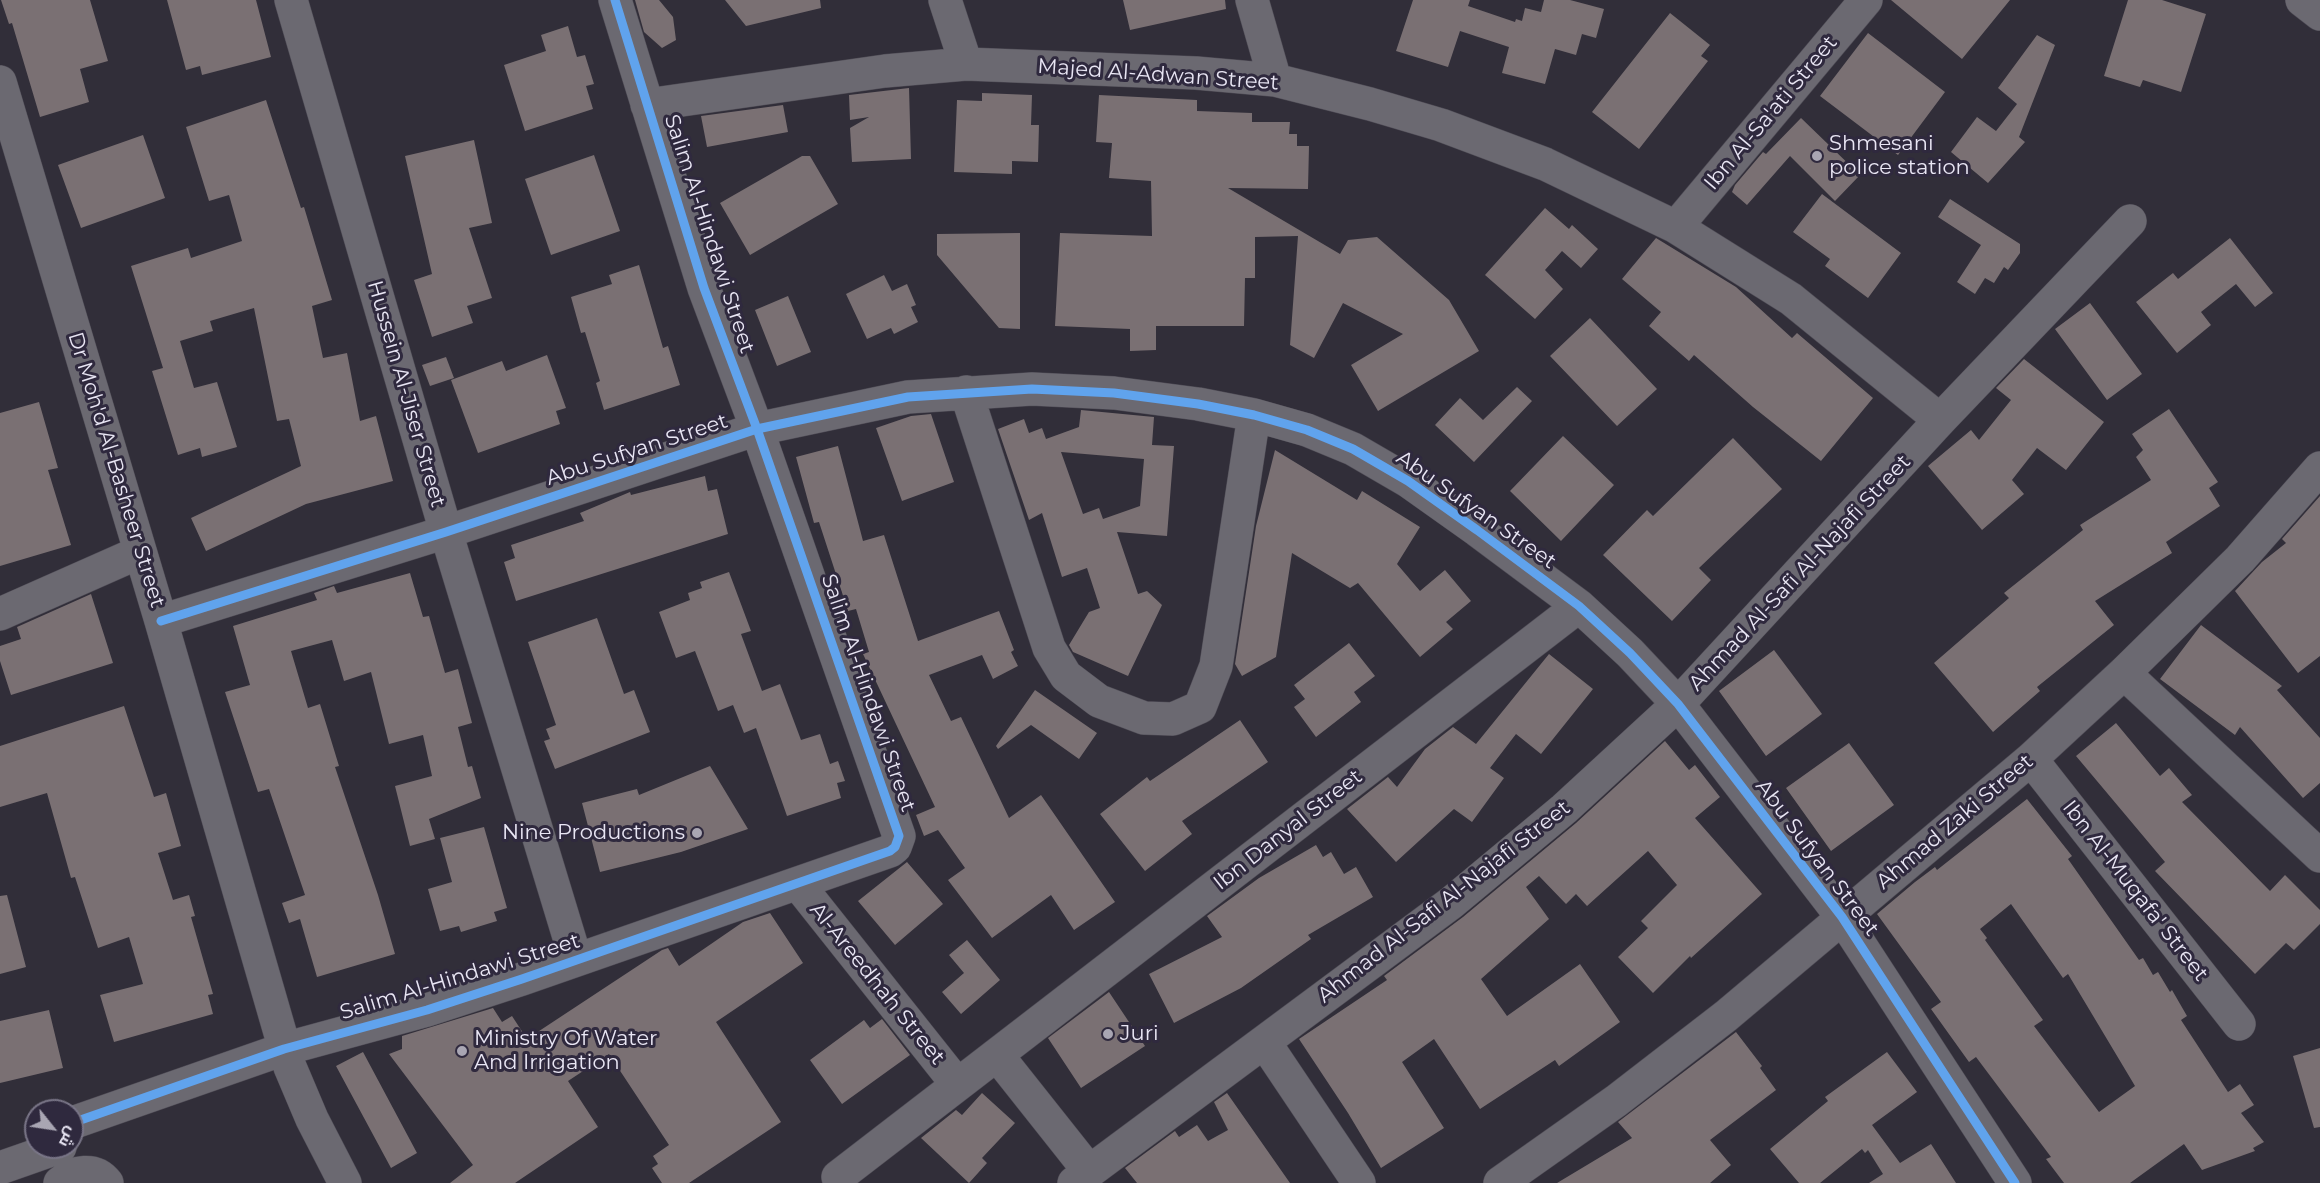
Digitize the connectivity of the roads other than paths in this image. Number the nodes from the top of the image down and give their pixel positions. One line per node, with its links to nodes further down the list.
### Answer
1 (291, 0): 19 (street, Hussein Al-Jiser Street)
2 (615, 0): 11 (street, Salim Al-Hindawi Street)
3 (945, 0): 8 (street)
4 (1252, 0): 9 (street)
5 (1866, 0): 13 (street, Ibn Al-Sa'ati Street)
6 (2302, 0): 7 (street)
7 (2320, 14)
8 (966, 64): 9 (street, Majed Al-Adwan Street); 11 (street, Majed Al-Adwan Street)
9 (1275, 80): 13 (street, Majed Al-Adwan Street)
10 (0, 82): 20 (street, Dr Moh'd Al-Basheer Street)
11 (647, 105): 17 (street, Salim Al-Hindawi Street)
12 (2130, 221): 16 (street, Ahmad Al-Safi Al-Najafi Street)
13 (1676, 226): 16 (street, Majed Al-Adwan Street)
14 (966, 392): 15 (street, Abu Sufyan Street); 15 (street); 17 (street, Abu Sufyan Street)
15 (1254, 415): 21 (street, Abu Sufyan Street)
16 (1940, 420): 25 (street, Ahmad Al-Safi Al-Najafi Street)
17 (758, 429): 19 (street, Abu Sufyan Street); 28 (street, Salim Al-Hindawi Street)
18 (2320, 468): 24 (street, Ahmad Zaki Street)
19 (446, 532): 23 (street, Abu Sufyan Street); 30 (street, Hussein Al-Jiser Street)
20 (140, 552): 22 (street); 23 (street, Dr Moh'd Al-Basheer Street)
21 (1579, 606): 25 (street, Abu Sufyan Street); 33 (street, Ibn Danyal Street)
22 (0, 614)
23 (161, 621): 34 (street, Dr Moh'd Al-Basheer Street)
24 (2124, 673): 26 (street, Ahmad Zaki Street); 27 (street)
25 (1678, 704): 29 (street, Abu Sufyan Street); 32 (street, Ahmad Al-Safi Al-Najafi Street)
26 (2031, 759): 29 (street, Ahmad Zaki Street); 31 (street, Ibn Al-Muqafa' Street)
27 (2320, 856)
28 (798, 884): 30 (street, Salim Al-Hindawi Street); 35 (street, Al-Areedhah Street)
29 (1842, 917): 48 (street, Ahmad Zaki Street); 49 (street, Abu Sufyan Street)
30 (576, 960): 34 (street, Salim Al-Hindawi Street)
31 (2239, 1023)
32 (1265, 1042): 42 (street, Ahmad Al-Safi Al-Najafi Street); 47 (street)
33 (997, 1055): 35 (street, Ibn Danyal Street); 42 (street)
34 (287, 1058): 36 (street, Salim Al-Hindawi Street); 37 (street, Salim Al-Hindawi Street); 46 (street, Dr Moh'd Al-Basheer Street)
35 (957, 1084): 43 (street, Ibn Danyal Street)
36 (84, 1119)
37 (84, 1138)
38 (24, 1140): 39 (street)
39 (0, 1148)
40 (26, 1159): 41 (street)
41 (0, 1168)
42 (1081, 1177)
43 (838, 1178)
44 (60, 1183): 45 (street)
45 (107, 1183)
46 (345, 1183)
47 (1359, 1183)
48 (1500, 1183)
49 (2015, 1183)

